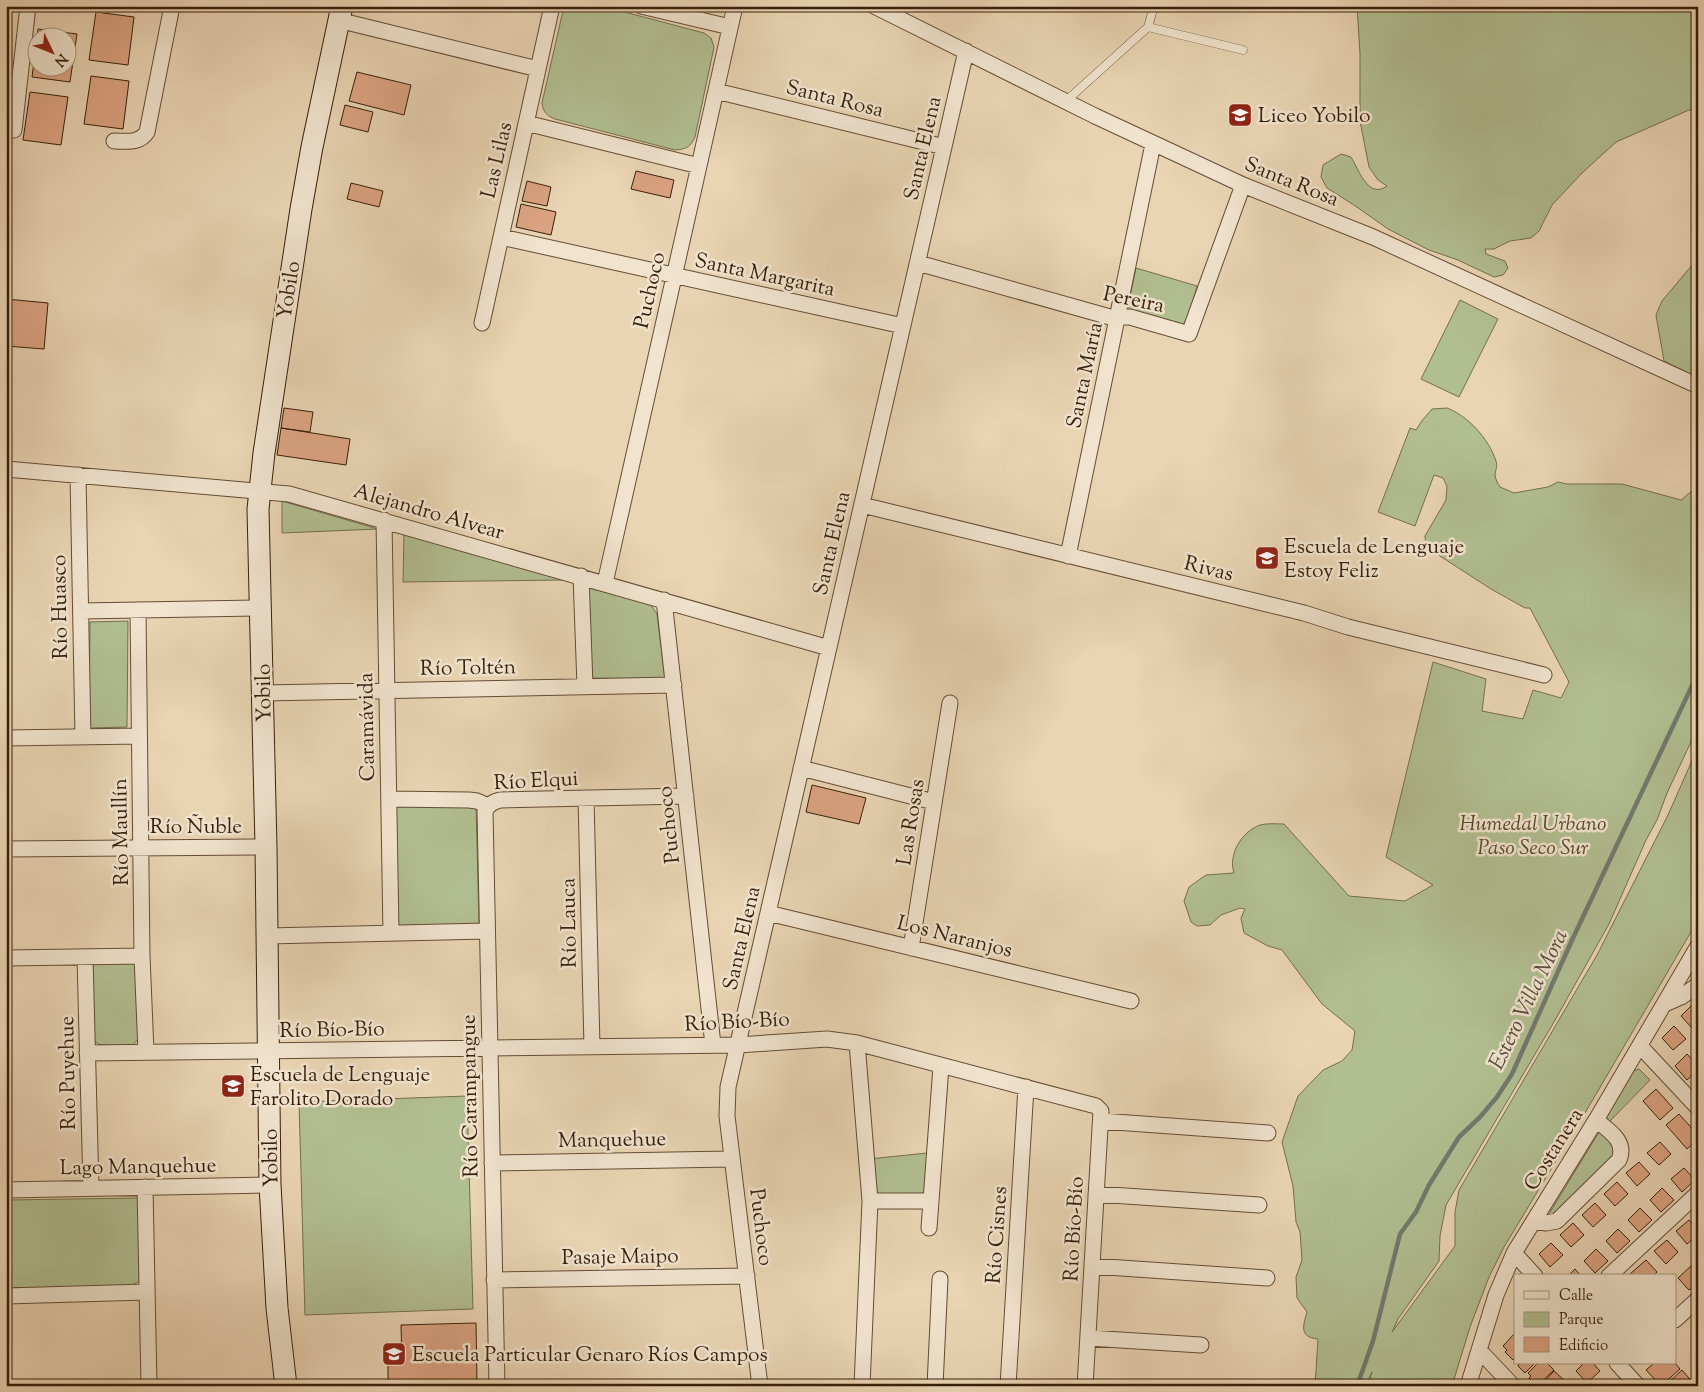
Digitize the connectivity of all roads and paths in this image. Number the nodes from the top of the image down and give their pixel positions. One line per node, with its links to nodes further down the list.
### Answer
1 (28, 6): 17 (street)
2 (172, 6): 18 (street)
3 (552, 6): 13 (street, Las Lilas)
4 (640, 6): 9 (street)
5 (735, 6): 9 (street, Puchoco)
6 (874, 6): 12 (street, Santa Rosa)
7 (1154, 6): 10 (lane)
8 (340, 13): 13 (street); 32 (main road, Yobilo)
9 (730, 27): 14 (street, Puchoco)
10 (1148, 28): 11 (lane); 15 (lane)
11 (1243, 50)
12 (966, 51): 15 (street, Santa Rosa); 20 (street, Santa Elena)
13 (538, 69): 16 (street, Las Lilas)
14 (716, 91): 20 (street, Santa Rosa); 21 (street, Puchoco)
15 (1066, 101): 19 (street, Santa Rosa)
16 (526, 123): 21 (street); 23 (street, Las Lilas)
17 (10, 130)
18 (114, 141)
19 (1153, 144): 22 (street, Santa Rosa); 26 (street, Santa María)
20 (944, 147): 24 (street, Santa Elena)
21 (699, 166): 25 (street, Puchoco)
22 (1243, 185): 26 (street, Pereira); 29 (street, Santa Rosa)
23 (501, 237): 25 (street, Santa Margarita); 27 (street, Las Lilas)
24 (918, 263): 26 (street, Pereira); 28 (street, Santa Elena)
25 (674, 276): 28 (street, Santa Margarita); 37 (street, Puchoco)
26 (1118, 317): 35 (street, Santa María)
27 (482, 323)
28 (903, 326): 33 (street, Santa Elena)
29 (1698, 386)
30 (6, 469): 31 (street, Alejandro Alvear)
31 (78, 476): 32 (street, Alejandro Alvear); 41 (street, Río Huasco)
32 (259, 492): 34 (street, Alejandro Alvear); 39 (main road, Yobilo)
33 (862, 505): 35 (street, Rivas); 42 (street, Santa Elena)
34 (384, 520): 36 (street, Alejandro Alvear); 46 (street, Caramávida)
35 (1068, 556): 43 (street, Rivas)
36 (581, 576): 37 (street, Alejandro Alvear); 45 (street)
37 (605, 583): 38 (street, Alejandro Alvear)
38 (664, 600): 42 (street, Alejandro Alvear); 44 (street, Puchoco)
39 (261, 608): 40 (street); 47 (main road, Yobilo)
40 (138, 610): 41 (street); 49 (street, Río Maullín)
41 (81, 612): 50 (street, Río Huasco)
42 (829, 648): 52 (street, Santa Elena)
43 (1544, 675)
44 (674, 685): 45 (street, Río Toltén); 53 (street, Puchoco)
45 (585, 686): 46 (street, Río Toltén)
46 (387, 690): 47 (street, Río Toltén); 55 (street, Caramávida)
47 (263, 692): 59 (main road, Yobilo)
48 (950, 703): 56 (street, Las Rosas)
49 (140, 736): 50 (street); 58 (street, Río Maullín)
50 (83, 737): 51 (street)
51 (6, 738)
52 (801, 768): 56 (street); 61 (street, Santa Elena)
53 (686, 796): 54 (street, Río Elqui); 74 (street, Puchoco)
54 (586, 798): 57 (street, Río Elqui); 76 (street, Río Lauca)
55 (389, 799): 57 (street, Río Elqui); 63 (street, Caramávida)
56 (934, 802): 66 (street, Las Rosas)
57 (488, 806): 62 (street, Río Carampangue)
58 (141, 847): 59 (street, Río Ñuble); 60 (street, Río Ñuble); 67 (street, Río Maullín)
59 (266, 847): 64 (main road, Yobilo)
60 (6, 849)
61 (768, 913): 66 (street, Los Naranjos); 75 (street, Santa Elena)
62 (487, 932): 63 (street); 78 (street, Río Carampangue)
63 (391, 934): 64 (street)
64 (267, 936): 79 (main road, Yobilo)
65 (1698, 946): 72 (street, Costanera)
66 (911, 948): 71 (street, Los Naranjos)
67 (142, 956): 68 (street); 80 (street, Río Maullín)
68 (85, 957): 69 (street); 81 (street, Río Puyehue)
69 (6, 958)
70 (1698, 985): 72 (street)
71 (1131, 1002)
72 (1664, 1004): 77 (street, Costanera)
73 (857, 1043): 75 (street, Río Bío-Bío); 82 (street, Río Bío-Bío); 97 (street)
74 (713, 1045): 75 (street, Río Bío-Bío); 76 (street, Río Bío-Bío)
75 (738, 1045): 89 (street, Puchoco)
76 (592, 1046): 78 (street, Río Bío-Bío)
77 (1640, 1046): 84 (street); 86 (street, Costanera)
78 (489, 1048): 79 (street, Río Bío-Bío); 90 (street, Río Carampangue)
79 (268, 1051): 80 (street, Río Bío-Bío); 91 (main road, Yobilo)
80 (146, 1052): 81 (street, Río Bío-Bío)
81 (88, 1053): 93 (street, Río Puyehue)
82 (941, 1066): 83 (street, Río Bío-Bío); 98 (street)
83 (1026, 1087): 87 (street, Río Bío-Bío); 124 (street, Río Cisnes)
84 (1692, 1092): 85 (street)
85 (1698, 1108)
86 (1596, 1120): 100 (street, Costanera); 100 (street)
87 (1101, 1121): 88 (street); 96 (street, Río Bío-Bío)
88 (1268, 1133)
89 (732, 1159): 90 (street, Manquehue); 106 (street, Puchoco)
90 (492, 1163): 109 (street, Río Carampangue)
91 (270, 1185): 92 (street, Lago Manquehue); 119 (main road, Yobilo)
92 (145, 1187): 93 (street, Lago Manquehue); 110 (street)
93 (91, 1188): 94 (street, Lago Manquehue)
94 (6, 1190)
95 (1698, 1193): 105 (street)
96 (1096, 1194): 99 (street); 103 (street, Río Bío-Bío)
97 (870, 1201): 98 (street); 122 (street)
98 (931, 1202): 101 (street)
99 (1260, 1205)
100 (1534, 1220): 102 (street, Costanera)
101 (929, 1228)
102 (1514, 1253): 104 (street); 116 (street, Costanera)
103 (1092, 1266): 107 (street); 114 (street, Río Bío-Bío)
104 (1533, 1274)
105 (1611, 1274)
106 (747, 1276): 109 (street, Pasaje Maipo); 121 (street, Puchoco)
107 (1267, 1278)
108 (940, 1279): 123 (street)
109 (494, 1280): 120 (street, Río Carampangue)
110 (147, 1292): 111 (street); 118 (street)
111 (6, 1296)
112 (1698, 1299): 113 (street)
113 (1676, 1319)
114 (1088, 1338): 115 (street); 125 (street, Río Bío-Bío)
115 (1201, 1345)
116 (1479, 1350): 126 (street, Costanera); 127 (street)
117 (1623, 1365): 128 (street)
118 (149, 1386)
119 (286, 1386)
120 (497, 1386)
121 (760, 1386)
122 (862, 1386)
123 (935, 1386)
124 (1008, 1386)
125 (1085, 1386)
126 (1468, 1386)
127 (1513, 1386)
128 (1638, 1386)

